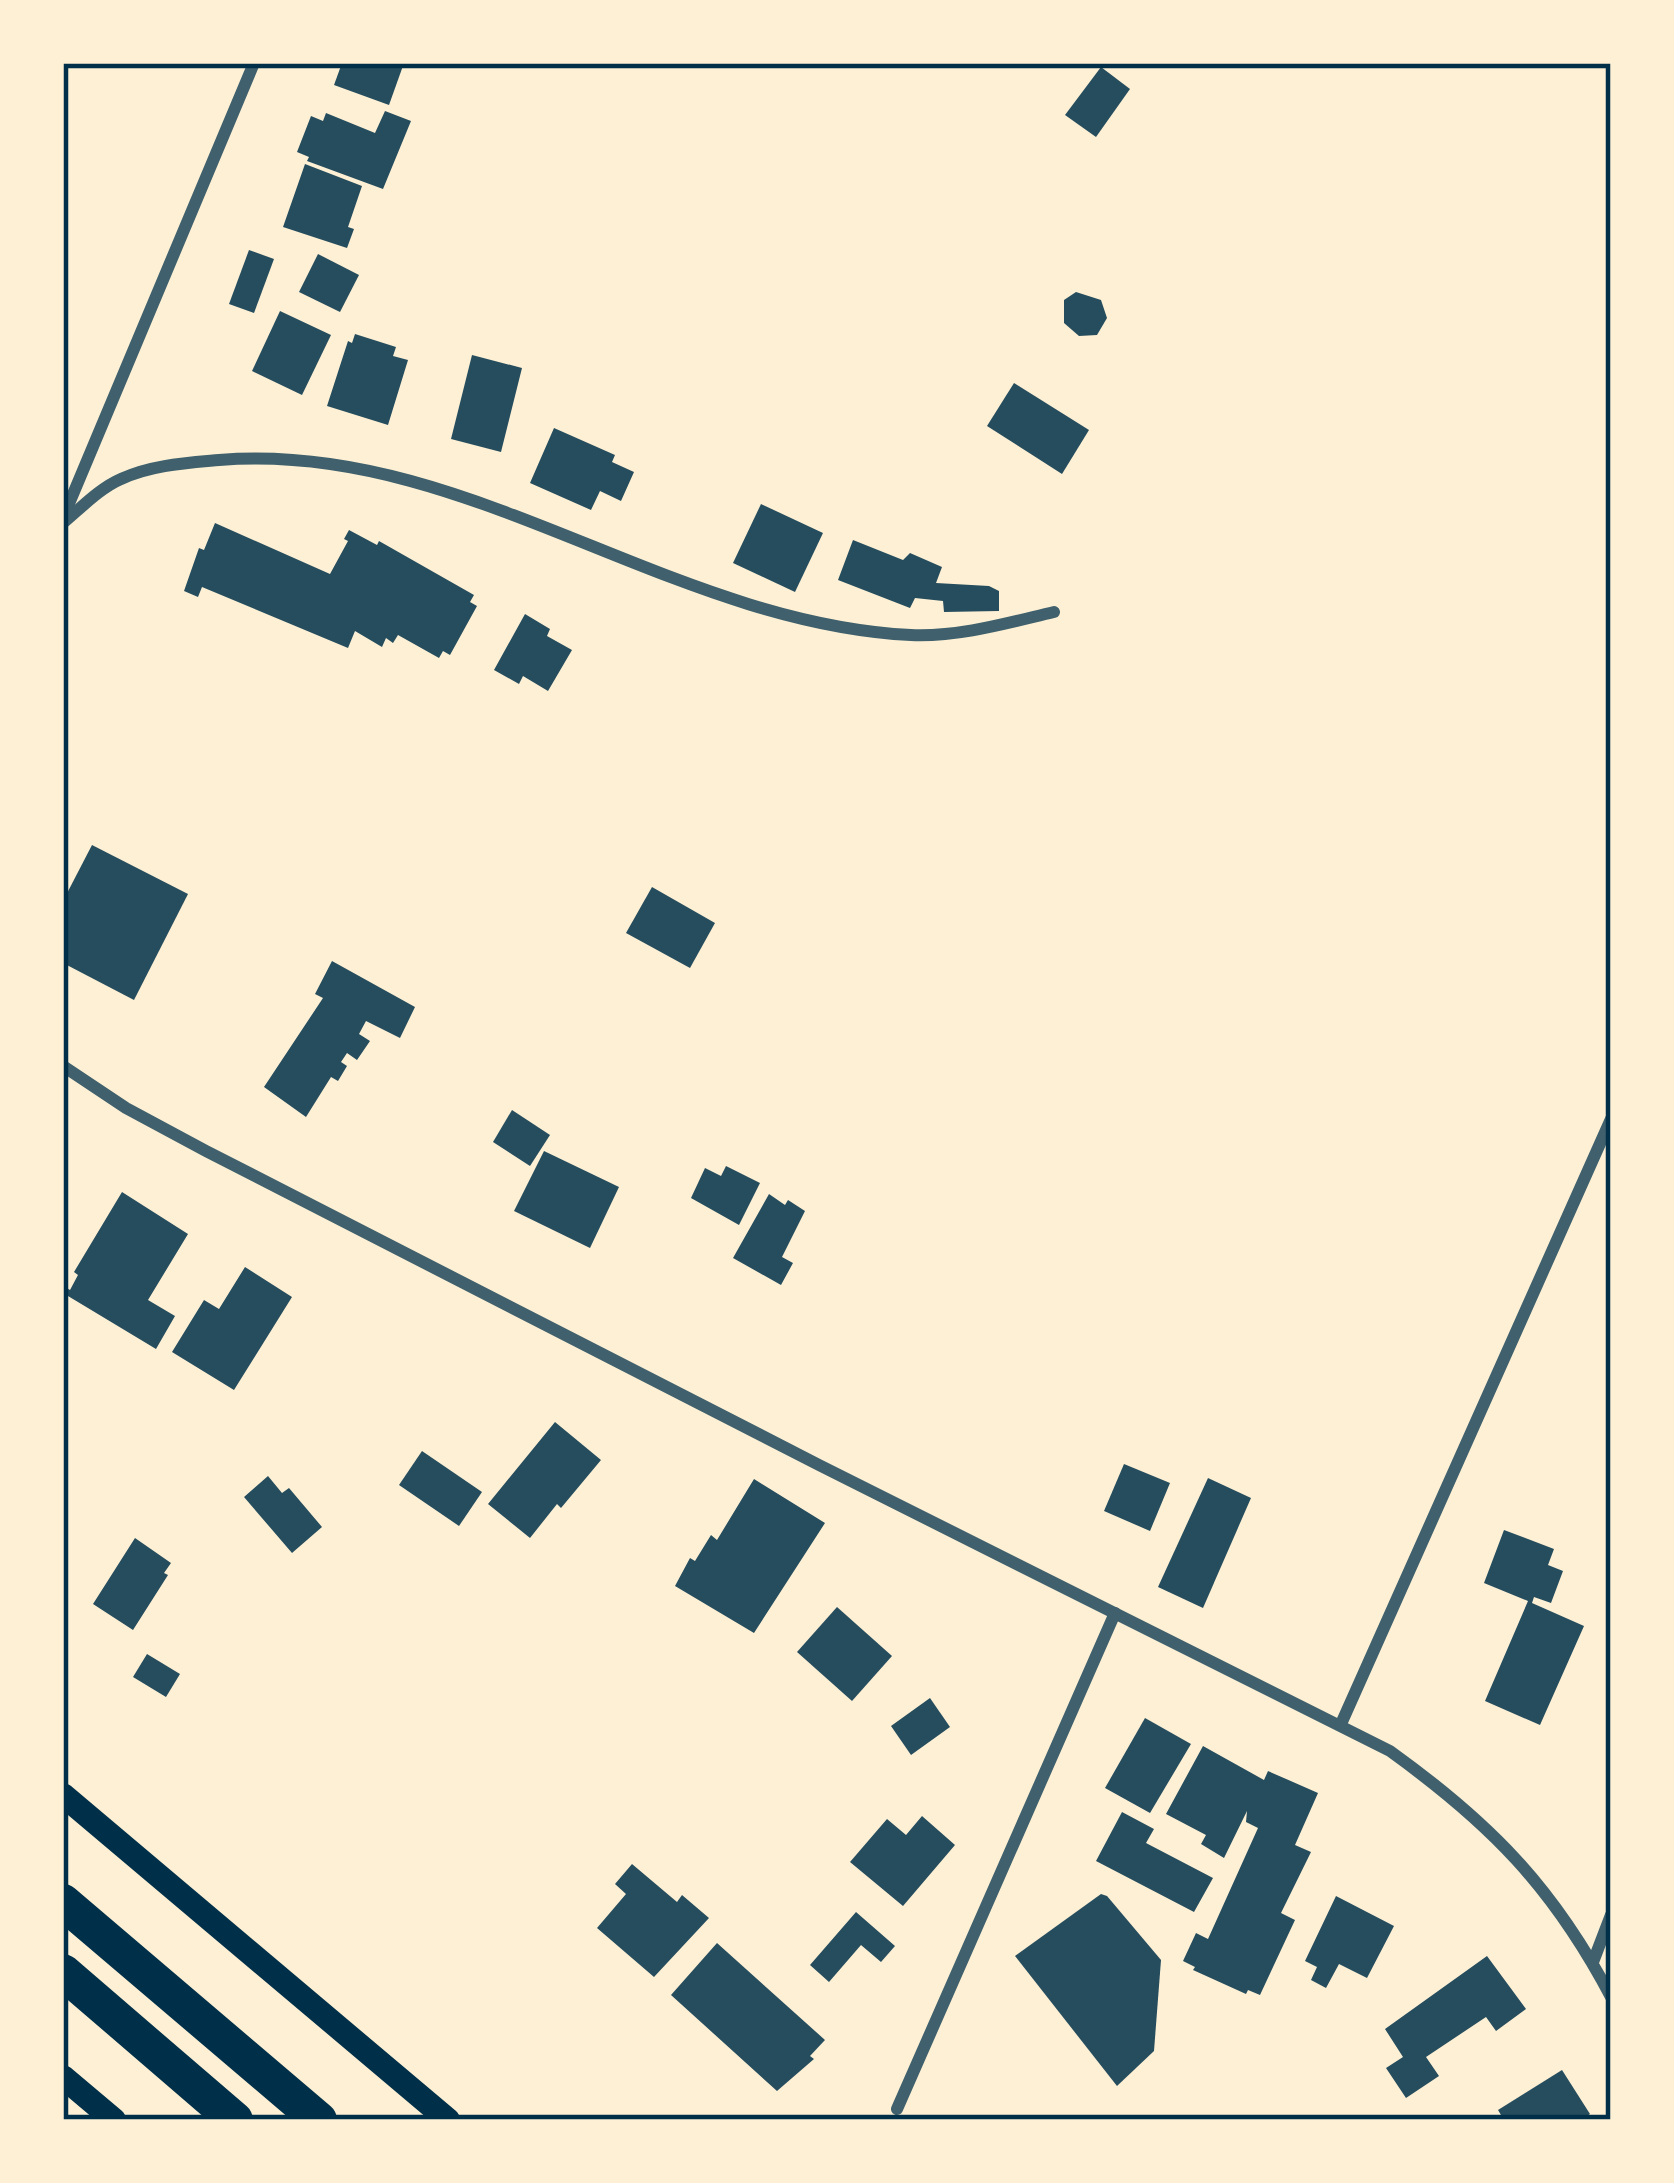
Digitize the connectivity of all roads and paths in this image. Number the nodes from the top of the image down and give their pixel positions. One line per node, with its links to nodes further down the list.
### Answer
1 (254, 63): 2 (street)
2 (63, 520): 3 (street)
3 (1054, 612)
4 (63, 1066): 6 (street)
5 (1611, 1119): 7 (street)
6 (1115, 1613): 7 (street); 15 (street)
7 (1341, 1724): 11 (street)
8 (63, 1795): 19 (main road)
9 (63, 1902): 18 (highway)
10 (1611, 1915): 11 (street)
11 (1592, 1962): 13 (street)
12 (63, 1972): 17 (highway)
13 (1611, 1996)
14 (63, 2077): 16 (main road)
15 (897, 2109)
16 (114, 2120)
17 (235, 2120)
18 (319, 2120)
19 (448, 2120)

